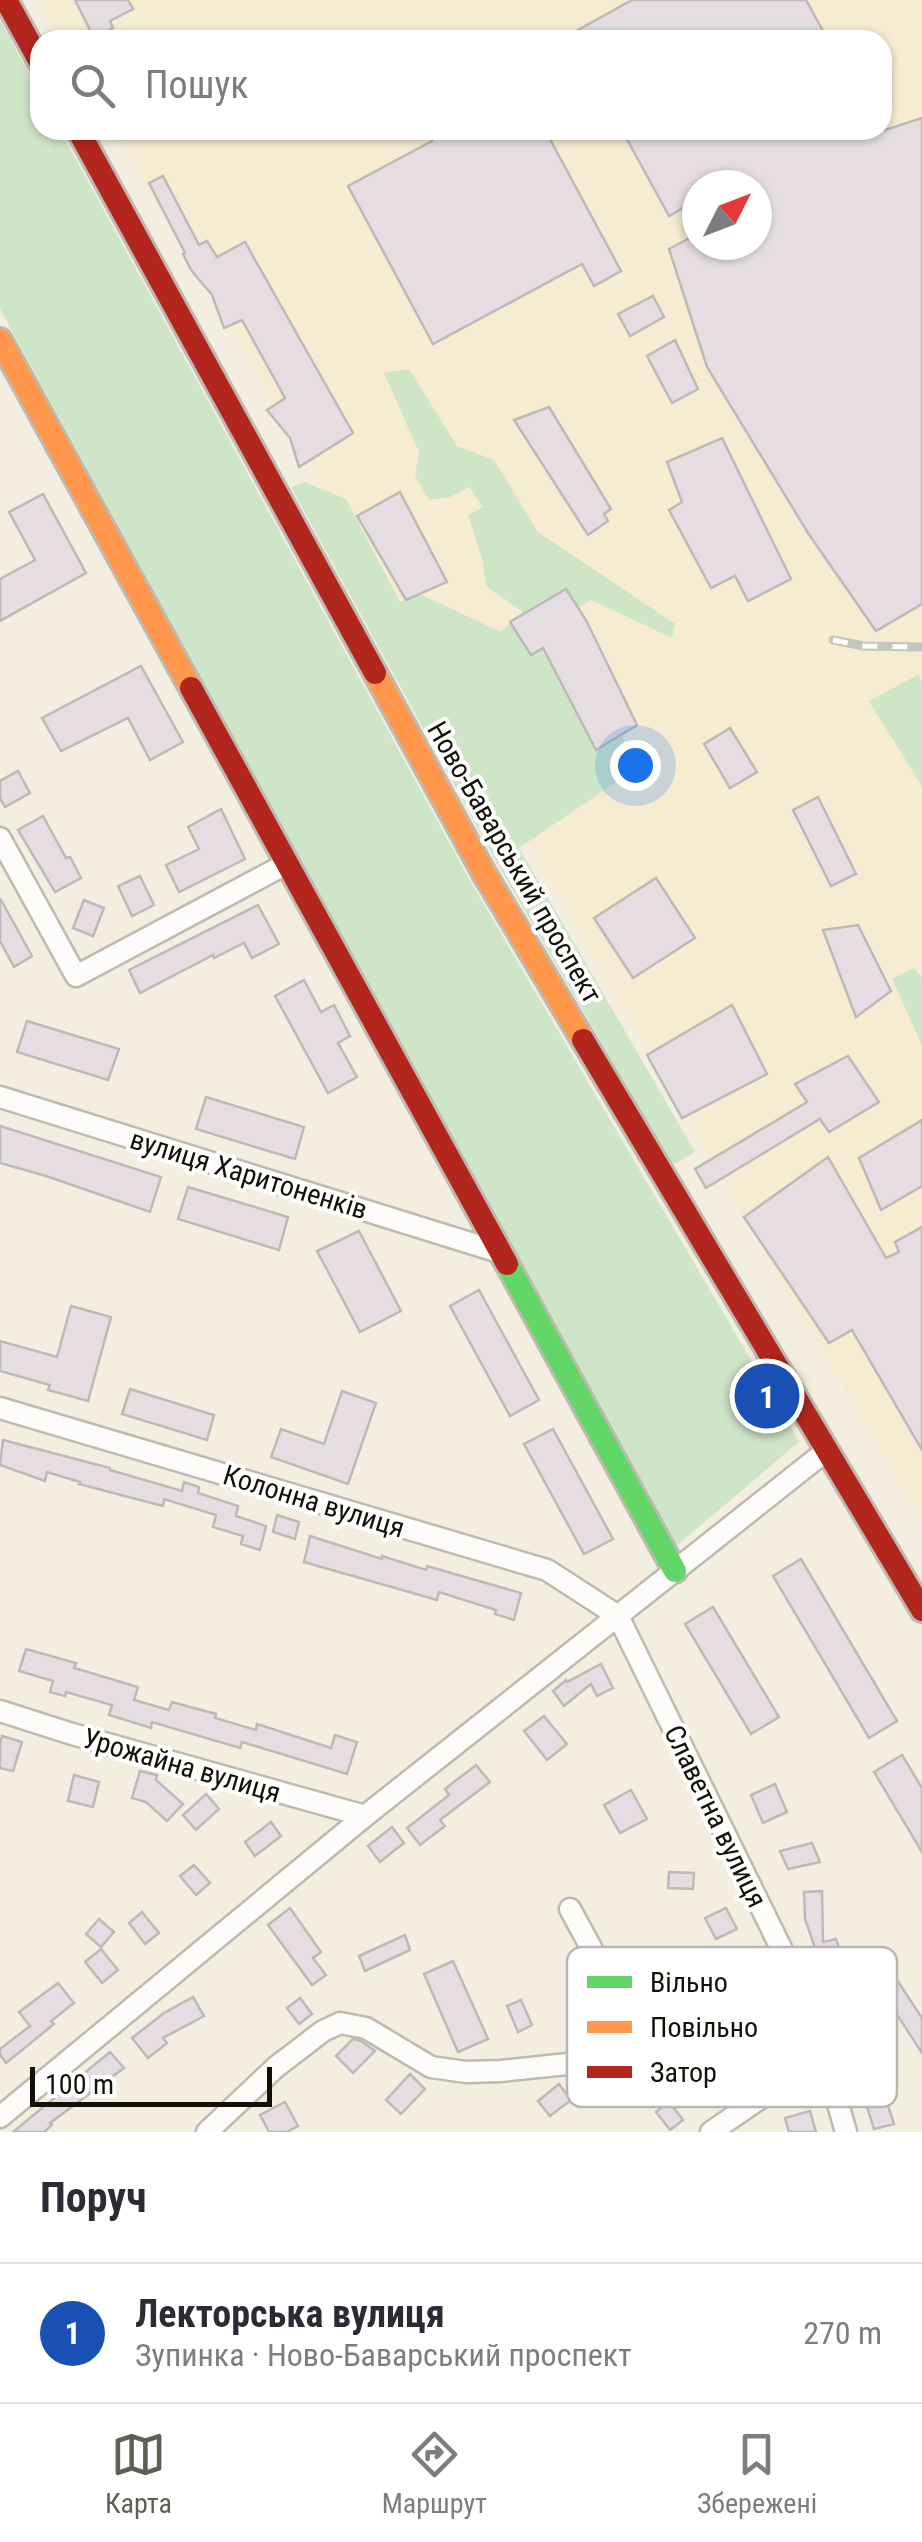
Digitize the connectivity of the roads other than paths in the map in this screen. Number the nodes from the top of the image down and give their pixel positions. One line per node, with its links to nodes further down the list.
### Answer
1 (6, 0): 2 (main road)
2 (30, 44)
3 (83, 140): 10 (main road, Ново-Баварський проспект)
4 (0, 340): 6 (main road)
5 (0, 838): 6 (street)
6 (286, 864): 8 (main road)
7 (0, 1097): 8 (street, вулиця Харитоненків)
8 (498, 1252): 11 (main road)
9 (0, 1408): 13 (street, Колонна вулиця)
10 (826, 1451): 11 (street); 12 (main road, Ново-Баварський проспект)
11 (675, 1571): 13 (street)
12 (922, 1610)
13 (618, 1616): 15 (street); 18 (street, Славетна вулиця)
14 (0, 1711): 15 (street, Урожайна вулиця)
15 (365, 1816): 22 (street)
16 (570, 1909): 17 (street)
17 (591, 1947)
18 (781, 1947)
19 (567, 2064): 23 (street)
20 (748, 2107): 24 (street)
21 (839, 2107): 25 (street, Славетна вулиця)
22 (0, 2117)
23 (207, 2132)
24 (711, 2132)
25 (846, 2132)

